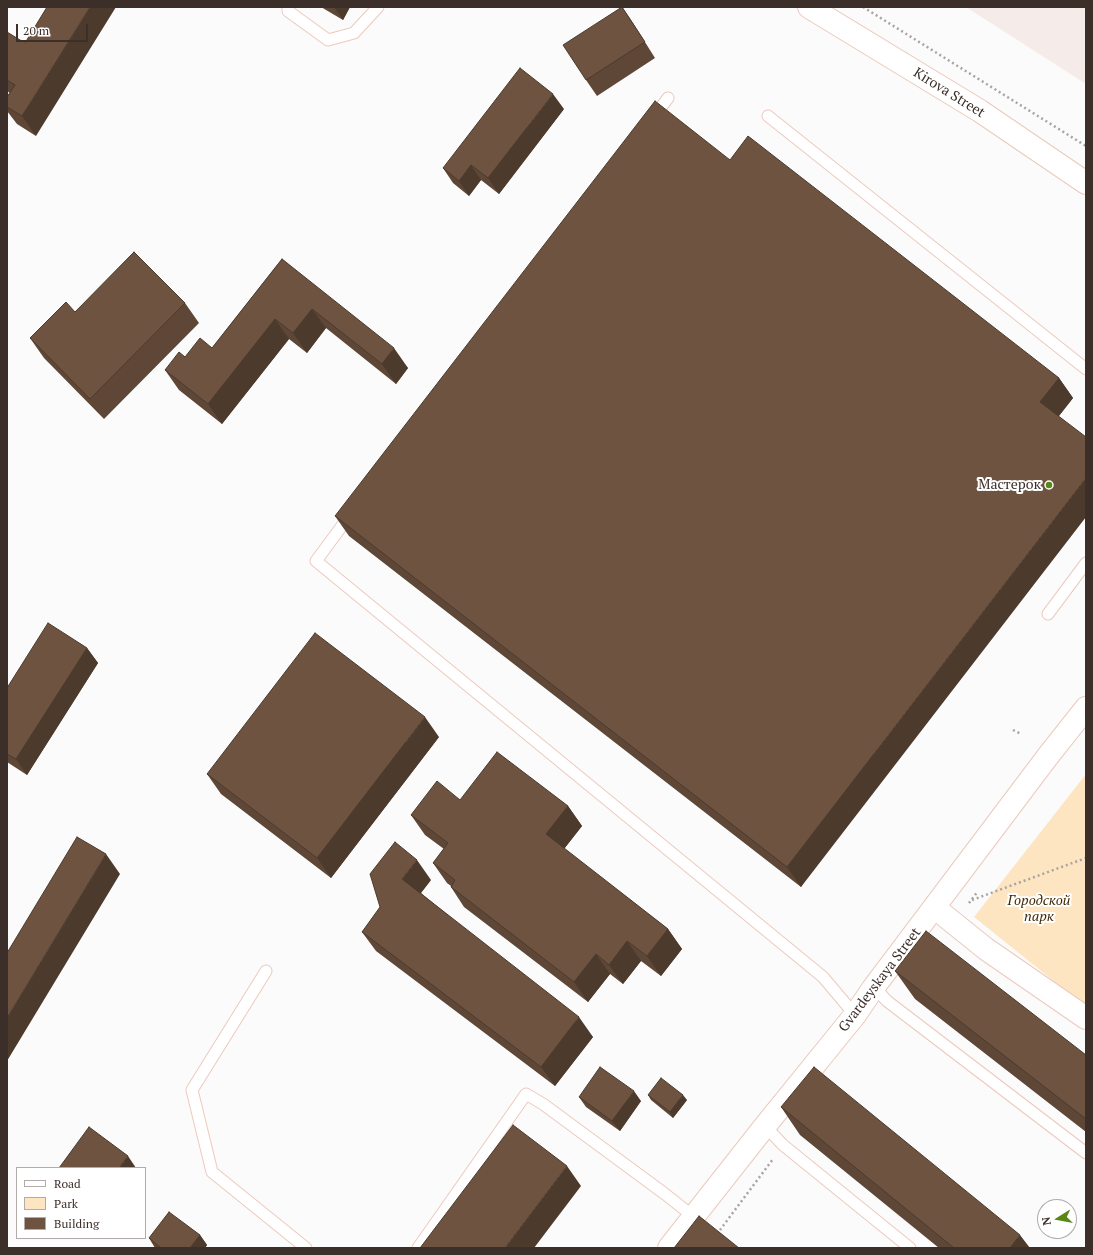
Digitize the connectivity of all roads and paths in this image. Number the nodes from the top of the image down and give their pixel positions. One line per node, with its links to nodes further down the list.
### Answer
1 (288, 7): 2 (lane)
2 (378, 7)
3 (809, 7): 9 (street, Kirova Street)
4 (863, 7): 8 (path)
5 (668, 98): 7 (lane)
6 (768, 116): 10 (lane)
7 (649, 124)
8 (1086, 146)
9 (1086, 183)
10 (1086, 369)
11 (359, 504): 22 (lane)
12 (1086, 563): 13 (lane)
13 (1048, 614)
14 (1086, 708): 19 (street, Gvardeyskaya Street)
15 (1013, 730): 16 (path)
16 (1021, 734)
17 (1086, 858): 18 (path)
18 (972, 900)
19 (935, 908): 21 (street, Gvardeyskaya Street); 23 (street)
20 (266, 971): 27 (lane)
21 (874, 987): 22 (street, Gvardeyskaya Street); 25 (lane)
22 (855, 1015): 24 (street, Gvardeyskaya Street)
23 (1086, 1018)
24 (765, 1126): 26 (street, Gvardeyskaya Street); 30 (lane)
25 (1086, 1153)
26 (694, 1217): 28 (lane); 29 (street, Gvardeyskaya Street)
27 (306, 1248)
28 (418, 1248)
29 (669, 1248)
30 (910, 1248)

